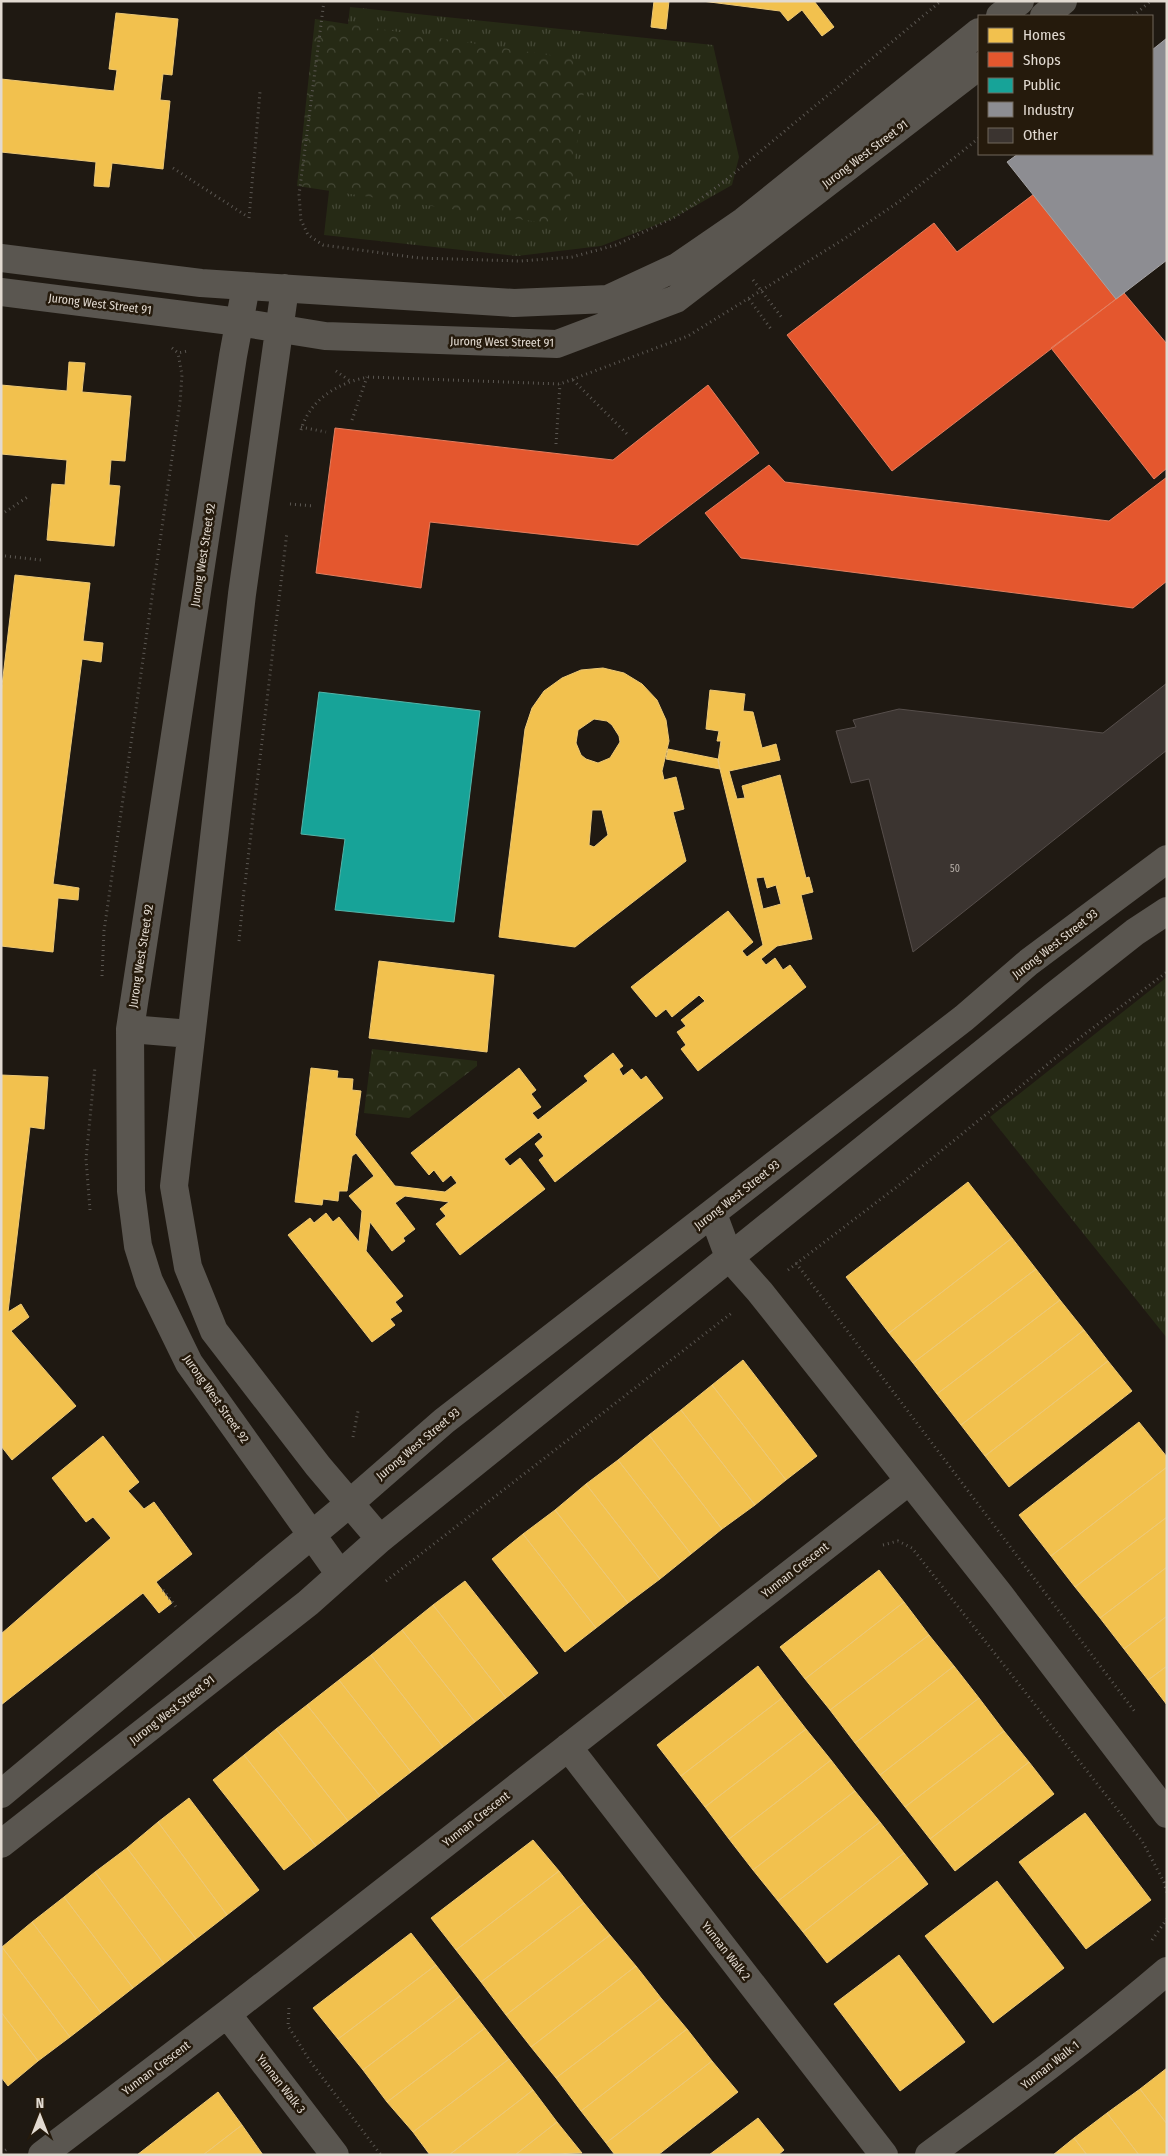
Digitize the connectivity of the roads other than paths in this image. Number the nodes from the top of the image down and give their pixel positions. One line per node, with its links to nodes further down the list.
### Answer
1 (1020, 1): 3 (street)
2 (1063, 1): 4 (street)
3 (1001, 15)
4 (1045, 15)
5 (978, 33): 9 (street, Jurong West Street 91)
6 (978, 67): 12 (street, Jurong West Street 91)
7 (1, 258): 8 (street, Jurong West Street 91)
8 (246, 286): 9 (street, Jurong West Street 91); 11 (street, Jurong West Street 92)
9 (285, 288): 12 (street)
10 (1, 292): 11 (street, Jurong West Street 91)
11 (239, 322): 12 (street, Jurong West Street 91); 15 (street, Jurong West Street 92)
12 (279, 328): 16 (street)
13 (1167, 859): 17 (street, Jurong West Street 93)
14 (1167, 911): 18 (street)
15 (130, 1029): 16 (street); 21 (street, Jurong West Street 92)
16 (191, 1034): 20 (street)
17 (713, 1214): 18 (street); 20 (street, Jurong West Street 93)
18 (729, 1257): 19 (street); 22 (street)
19 (909, 1482): 24 (street, Yunnan Crescent); 26 (street)
20 (350, 1503): 21 (street, Jurong West Street 93); 22 (street)
21 (311, 1534): 23 (street, Jurong West Street 92); 25 (street)
22 (380, 1539): 23 (street)
23 (339, 1573): 27 (street, Jurong West Street 91)
24 (568, 1747): 29 (street, Yunnan Crescent); 32 (street, Yunnan Walk 2)
25 (1, 1794)
26 (1167, 1814)
27 (1, 1844)
28 (1167, 1971): 33 (street, Yunnan Walk 1)
29 (227, 2014): 30 (street, Yunnan Crescent); 31 (street, Yunnan Walk 3)
30 (42, 2155)
31 (336, 2155)
32 (884, 2155)
33 (929, 2155)

